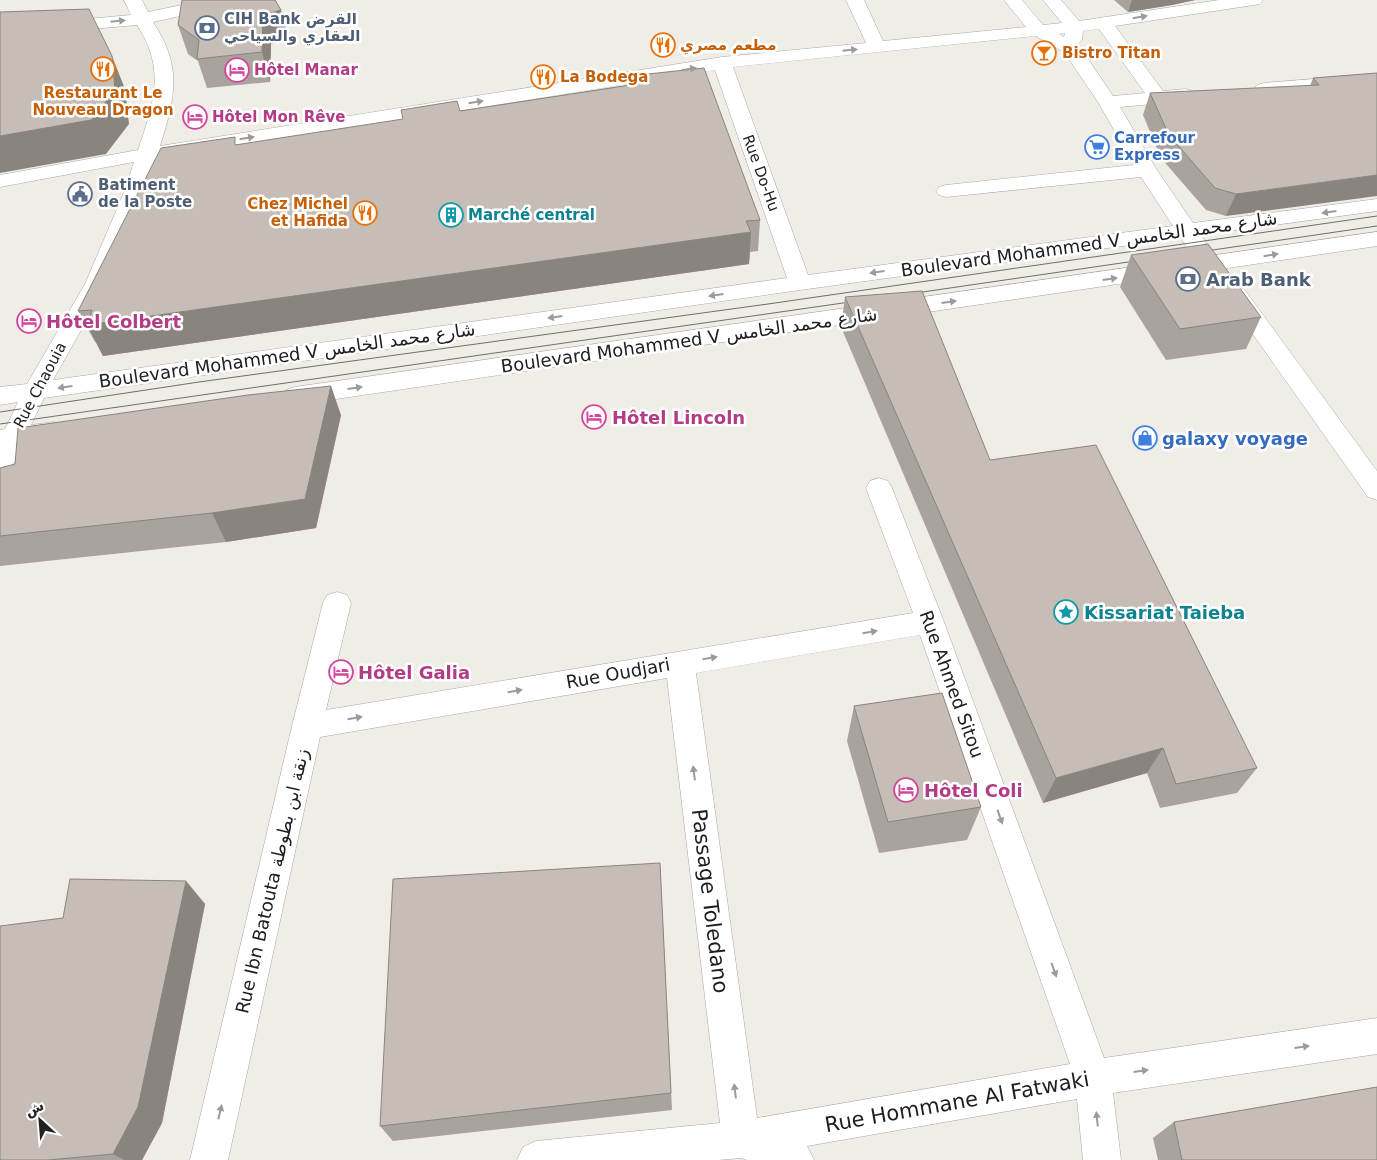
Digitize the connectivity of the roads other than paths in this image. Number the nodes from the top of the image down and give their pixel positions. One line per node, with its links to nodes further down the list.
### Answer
1 (133, 0): 7 (street, Rue Chaouia)
2 (230, 0): 7 (street)
3 (855, 0): 12 (street)
4 (1013, 0): 10 (street)
5 (1052, 0): 9 (street)
6 (1254, 0): 8 (street, one-way to 6)
7 (142, 19): 11 (street, one-way to 7); 20 (street, Rue Chaouia)
8 (1104, 23): 9 (street); 18 (street)
9 (1075, 27): 10 (street); 13 (street)
10 (1038, 30): 12 (street); 13 (street)
11 (0, 32)
12 (877, 48): 14 (street, one-way to 12)
13 (1072, 48): 19 (street)
14 (722, 63): 20 (street, one-way to 14); 28 (street, Rue Do-Hu)
15 (1377, 80): 16 (street)
16 (1248, 90)
17 (1208, 94): 18 (street)
18 (1158, 98): 19 (street)
19 (1108, 102): 21 (street)
20 (147, 154): 22 (street); 29 (street, Rue Chaouia)
21 (1147, 170): 23 (street); 25 (street)
22 (0, 181)
23 (946, 191)
24 (1377, 205): 25 (street, Boulevard Mohammed V شارع محمد الخامس, one-way to 25)
25 (1186, 230): 27 (street); 28 (street, Boulevard Mohammed V شارع محمد الخامس, one-way to 28)
26 (1377, 239): 27 (street, Boulevard Mohammed V شارع محمد الخامس, one-way to 26)
27 (1213, 264): 31 (street, Boulevard Mohammed V شارع محمد الخامس, one-way to 27); 36 (street)
28 (800, 283): 29 (street, Boulevard Mohammed V شارع محمد الخامس, one-way to 29)
29 (35, 391): 30 (street, Boulevard Mohammed V شارع محمد الخامس); 33 (street, Rue Chaouia)
30 (0, 396)
31 (274, 399)
32 (71, 429): 33 (street)
33 (6, 438): 34 (street, Rue Chaouia)
34 (0, 466)
35 (879, 488): 38 (street, Rue Ahmed Sitou)
36 (1377, 490)
37 (337, 603): 40 (street, Rue Ibn Batouta زنقة ابن بطوطة)
38 (930, 622): 39 (street, Rue Oudjari, one-way to 38); 42 (street, Rue Ahmed Sitou, one-way to 42)
39 (680, 663): 40 (street, Rue Oudjari, one-way to 39); 43 (street, Passage Toledano, one-way to 39)
40 (307, 726): 44 (street, Rue Ibn Batouta زنقة ابن بطوطة, one-way to 40)
41 (1377, 1036): 42 (street, Rue Hommane Al Fatwaki, one-way to 41)
42 (1093, 1078): 43 (street, Rue Hommane Al Fatwaki); 47 (street, Rue Ahmed Sitou, one-way to 42)
43 (741, 1139): 45 (street, Rue Hommane Al Fatwaki); 46 (street)
44 (209, 1160)
45 (536, 1160)
46 (795, 1160)
47 (1102, 1160)

